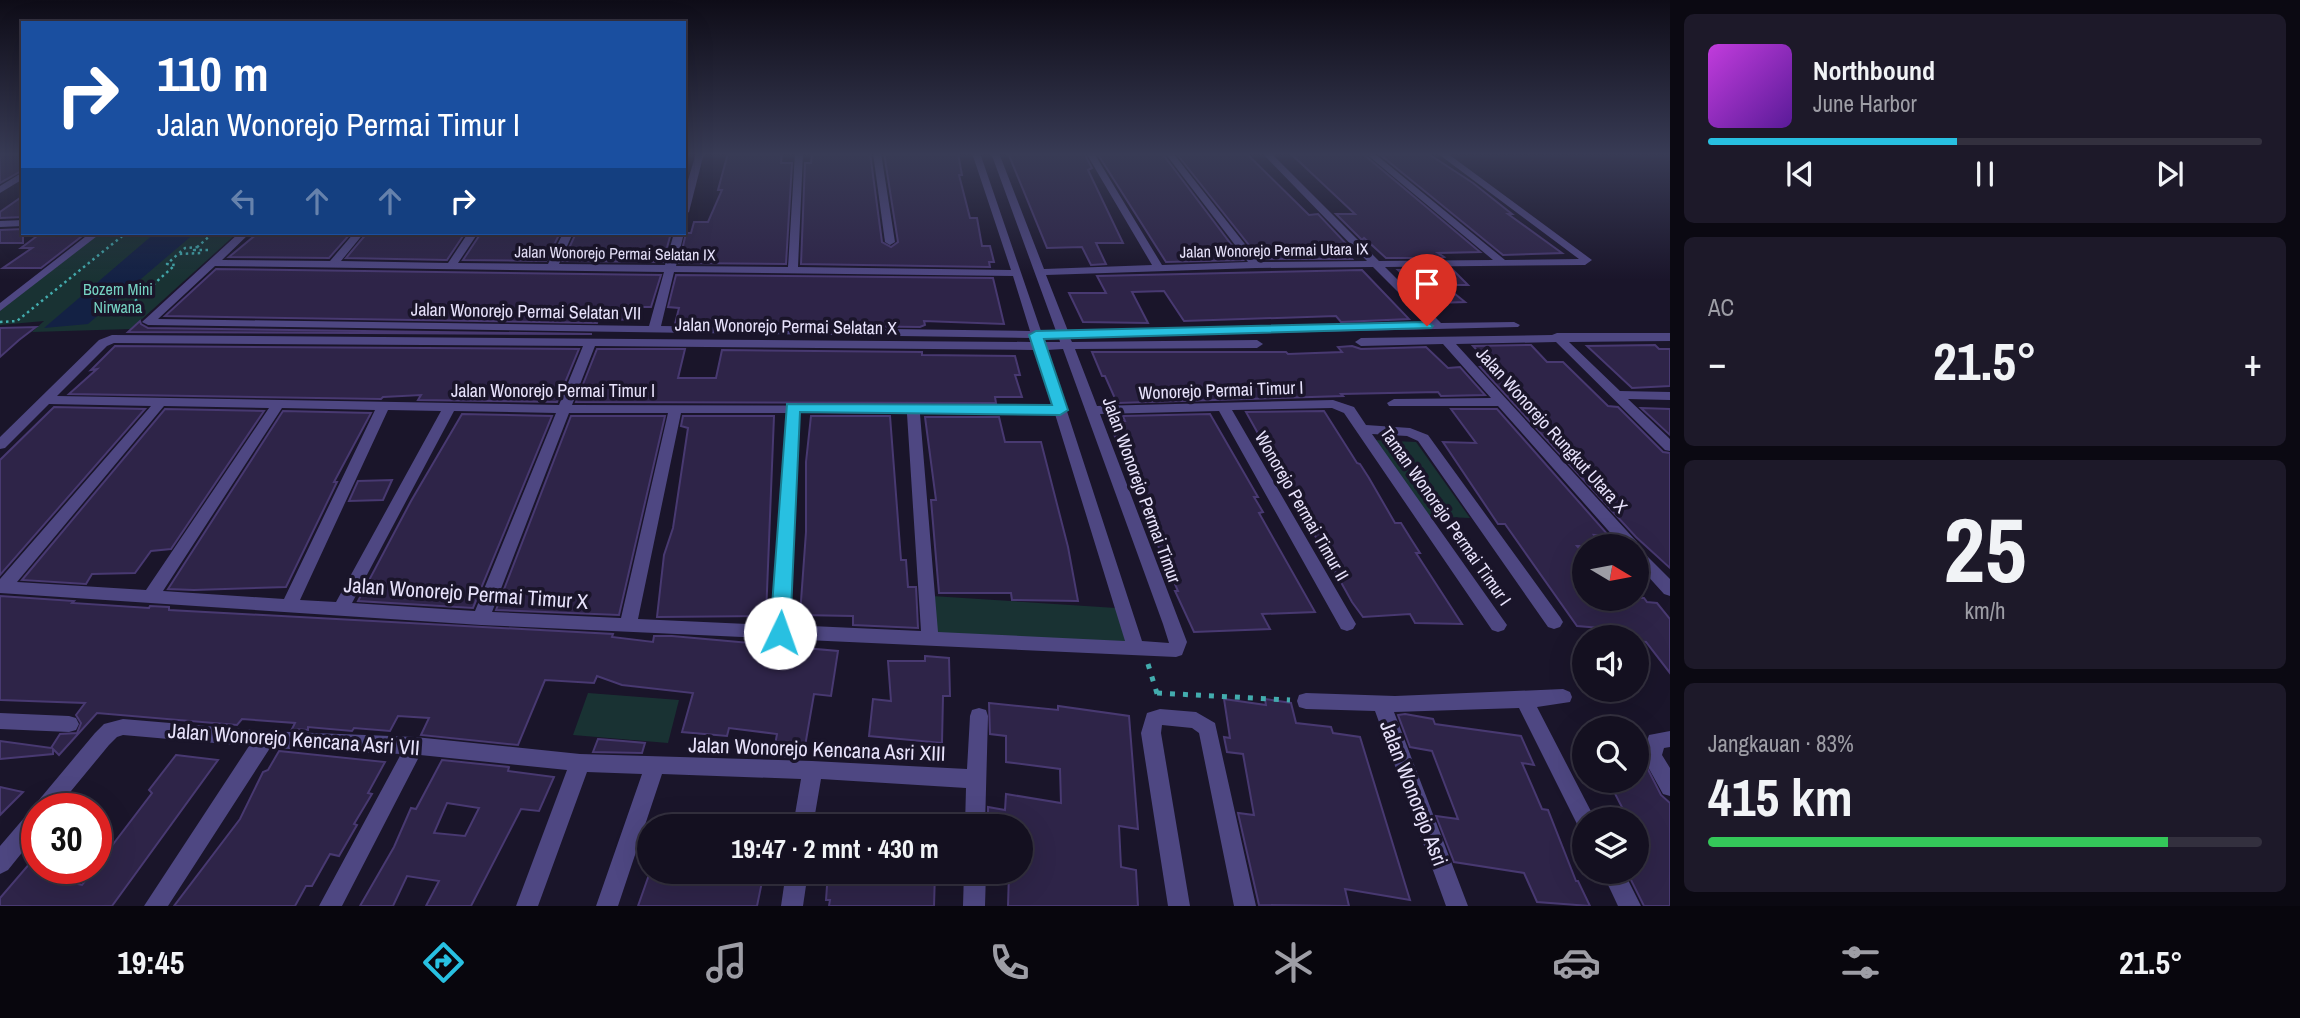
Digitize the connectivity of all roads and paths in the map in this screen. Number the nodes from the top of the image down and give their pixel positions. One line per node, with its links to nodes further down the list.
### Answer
1 (797, 195): 32 (street)
2 (883, 195): 20 (street)
3 (990, 195): 34 (street)
4 (1011, 195): 33 (street, Jalan Wonorejo Permai Timur)
5 (1115, 195): 30 (street)
6 (1202, 195): 26 (street)
7 (1308, 195): 27 (street, Jalan Wonorejo Rungkut Utara X)
8 (1421, 195): 24 (street)
9 (1499, 195): 24 (street, Jalan Wonorejo Permai Utara IX)
10 (21, 222): 11 (street)
11 (0, 224)
12 (93, 235): 35 (street)
13 (124, 235): 39 (path)
14 (211, 235): 21 (path)
15 (242, 235): 23 (street, Jalan Wonorejo Permai Selatan VII)
16 (357, 235): 25 (street)
17 (472, 235): 28 (street)
18 (567, 235): 29 (street)
19 (678, 235): 31 (street)
20 (890, 242)
21 (196, 248): 22 (path); 23 (path)
22 (178, 254): 23 (path); 36 (path)
23 (213, 255): 25 (street, Jalan Wonorejo Permai Selatan IX); 42 (street, Jalan Wonorejo Permai Selatan VII)
24 (1501, 261): 27 (street, Jalan Wonorejo Permai Utara IX)
25 (332, 265): 28 (street, Jalan Wonorejo Permai Selatan IX)
26 (1256, 265): 27 (street, Jalan Wonorejo Permai Utara IX); 30 (street, Jalan Wonorejo Permai Utara IX)
27 (1377, 265): 41 (street, Jalan Wonorejo Rungkut Utara X)
28 (451, 266): 29 (street, Jalan Wonorejo Permai Selatan IX)
29 (552, 267): 31 (street, Jalan Wonorejo Permai Selatan IX)
30 (1158, 267): 33 (street, Jalan Wonorejo Permai Utara IX)
31 (669, 270): 32 (street, Jalan Wonorejo Permai Selatan IX); 42 (street)
32 (793, 271): 34 (street, Jalan Wonorejo Permai Selatan IX)
33 (1041, 272): 46 (street, Jalan Wonorejo Permai Timur)
34 (1017, 273): 45 (street)
35 (0, 308)
36 (124, 311): 37 (path); 38 (path)
37 (149, 311)
38 (111, 314)
39 (0, 322)
40 (1514, 325): 41 (street)
41 (1438, 328): 43 (street); 46 (street); 48 (street); 53 (street, Jalan Wonorejo Rungkut Utara X)
42 (654, 330): 45 (street, Jalan Wonorejo Permai Selatan VII)
43 (1557, 337): 44 (street); 50 (street)
44 (1670, 337)
45 (1038, 340): 46 (street); 47 (street, Jalan Wonorejo Permai Selatan X); 64 (street)
46 (1065, 340): 49 (street); 65 (street, Jalan Wonorejo Permai Timur)
47 (590, 342): 52 (street, Jalan Wonorejo Permai Selatan X); 62 (street)
48 (1361, 342)
49 (1257, 344)
50 (1616, 395): 51 (street); 69 (street)
51 (1670, 397)
52 (45, 400): 54 (street, Jalan Wonorejo Permai Timur I); 68 (street)
53 (1500, 402): 55 (street); 70 (street, Jalan Wonorejo Rungkut Utara X)
54 (160, 403): 56 (street, Jalan Wonorejo Permai Timur I); 72 (street)
55 (1394, 403)
56 (277, 405): 57 (street, Jalan Wonorejo Permai Timur I); 74 (street)
57 (384, 405): 58 (street, Jalan Wonorejo Permai Timur I); 75 (street)
58 (450, 407): 62 (street, Jalan Wonorejo Permai Timur I); 76 (street)
59 (677, 408): 60 (street, Jalan Wonorejo Permai Timur I); 62 (street, Jalan Wonorejo Permai Timur I); 80 (street)
60 (793, 408): 63 (street, Jalan Wonorejo Permai Timur I); 82 (street)
61 (1224, 408): 65 (street, Wonorejo Permai Timur I); 66 (street, Wonorejo Permai Timur I); 79 (street, Wonorejo Permai Timur II)
62 (563, 409): 77 (street)
63 (913, 410): 64 (street, Jalan Wonorejo Permai Timur I); 83 (street)
64 (1060, 410): 85 (street)
65 (1093, 410): 84 (street, Jalan Wonorejo Permai Timur)
66 (1349, 411): 67 (street, Taman Wonorejo Permai Timur I)
67 (1362, 429): 78 (street, Taman Wonorejo Permai Timur I); 81 (street, Taman Wonorejo Permai Timur I)
68 (0, 445)
69 (1670, 447)
70 (1619, 534)
71 (1649, 567): 73 (street)
72 (1, 587): 74 (street, Jalan Wonorejo Permai Timur X)
73 (1670, 590)
74 (151, 596): 75 (street, Jalan Wonorejo Permai Timur X)
75 (289, 605): 76 (street, Jalan Wonorejo Permai Timur X)
76 (341, 608): 77 (street, Jalan Wonorejo Permai Timur X)
77 (481, 618): 80 (street, Jalan Wonorejo Permai Timur X)
78 (1554, 622)
79 (1346, 624)
80 (628, 625): 82 (street, Jalan Wonorejo Permai Timur X)
81 (1498, 625)
82 (780, 633): 83 (street, Jalan Wonorejo Permai Timur X)
83 (930, 639): 85 (street, Jalan Wonorejo Permai Timur X)
84 (1178, 648): 85 (street, Jalan Wonorejo Permai Timur X)
85 (1139, 649): 86 (path)
86 (1157, 693): 89 (path); 92 (path)
87 (1563, 697): 88 (street, Jalan Wonorejo Asri)
88 (1524, 700): 90 (street, Jalan Wonorejo Asri); 104 (street)
89 (1306, 701): 90 (street)
90 (1381, 703): 120 (street, Jalan Wonorejo Asri)
91 (979, 716): 101 (street)
92 (1165, 718): 118 (street); 119 (street)
93 (0, 721): 94 (street)
94 (69, 724)
95 (265, 739): 97 (street, Jalan Wonorejo Kencana Asri VII); 103 (street, Jalan Wonorejo Kencana Asri VII); 112 (street)
96 (1670, 739): 102 (street)
97 (415, 746): 98 (street, Jalan Wonorejo Kencana Asri VII); 113 (street)
98 (580, 763): 99 (street, Jalan Wonorejo Kencana Asri VII); 114 (street)
99 (655, 766): 100 (street, Jalan Wonorejo Kencana Asri XIII); 115 (street)
100 (812, 770): 101 (street, Jalan Wonorejo Kencana Asri XIII); 105 (street)
101 (976, 779): 106 (street)
102 (1670, 787)
103 (58, 793)
104 (1579, 807)
105 (805, 814)
106 (975, 814)
107 (21, 837): 108 (street)
108 (0, 863)
109 (795, 884): 116 (street)
110 (975, 884): 117 (street)
111 (1619, 884): 121 (street)
112 (155, 906)
113 (330, 906)
114 (527, 906)
115 (607, 906)
116 (792, 906)
117 (974, 906)
118 (1179, 906)
119 (1245, 906)
120 (1457, 906)
121 (1630, 906)

